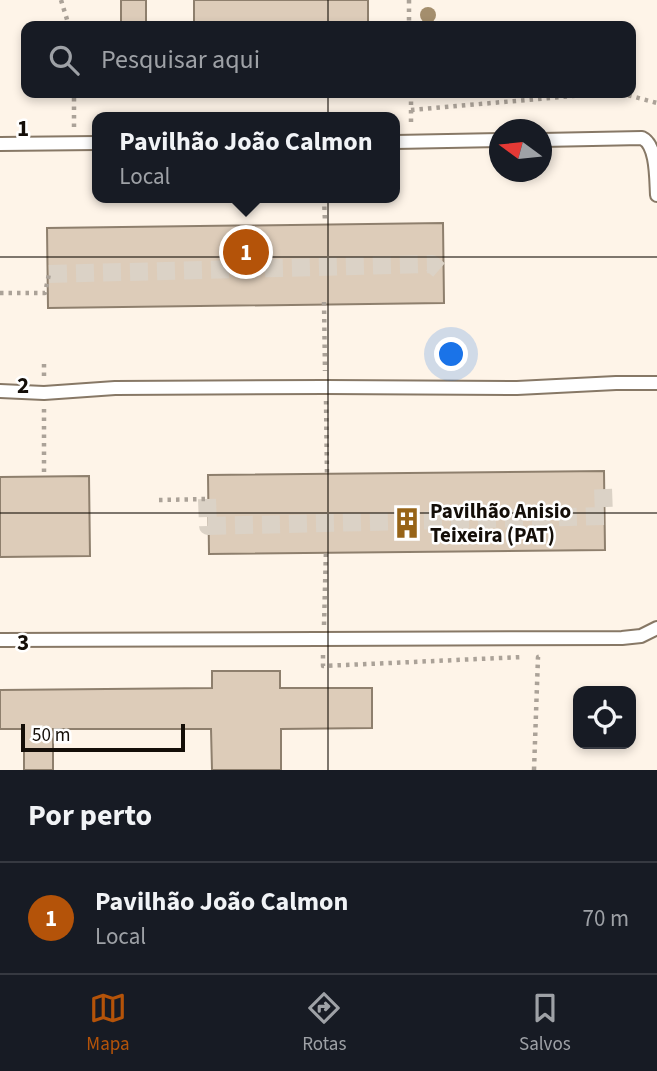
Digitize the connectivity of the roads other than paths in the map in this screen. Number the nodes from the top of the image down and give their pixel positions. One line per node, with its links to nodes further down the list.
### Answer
1 (489, 139): 3 (lane)
2 (552, 140): 6 (lane)
3 (400, 142)
4 (92, 143): 5 (lane)
5 (0, 144)
6 (657, 195)
7 (657, 383): 8 (lane)
8 (0, 391)
9 (657, 628): 10 (lane)
10 (0, 640)

